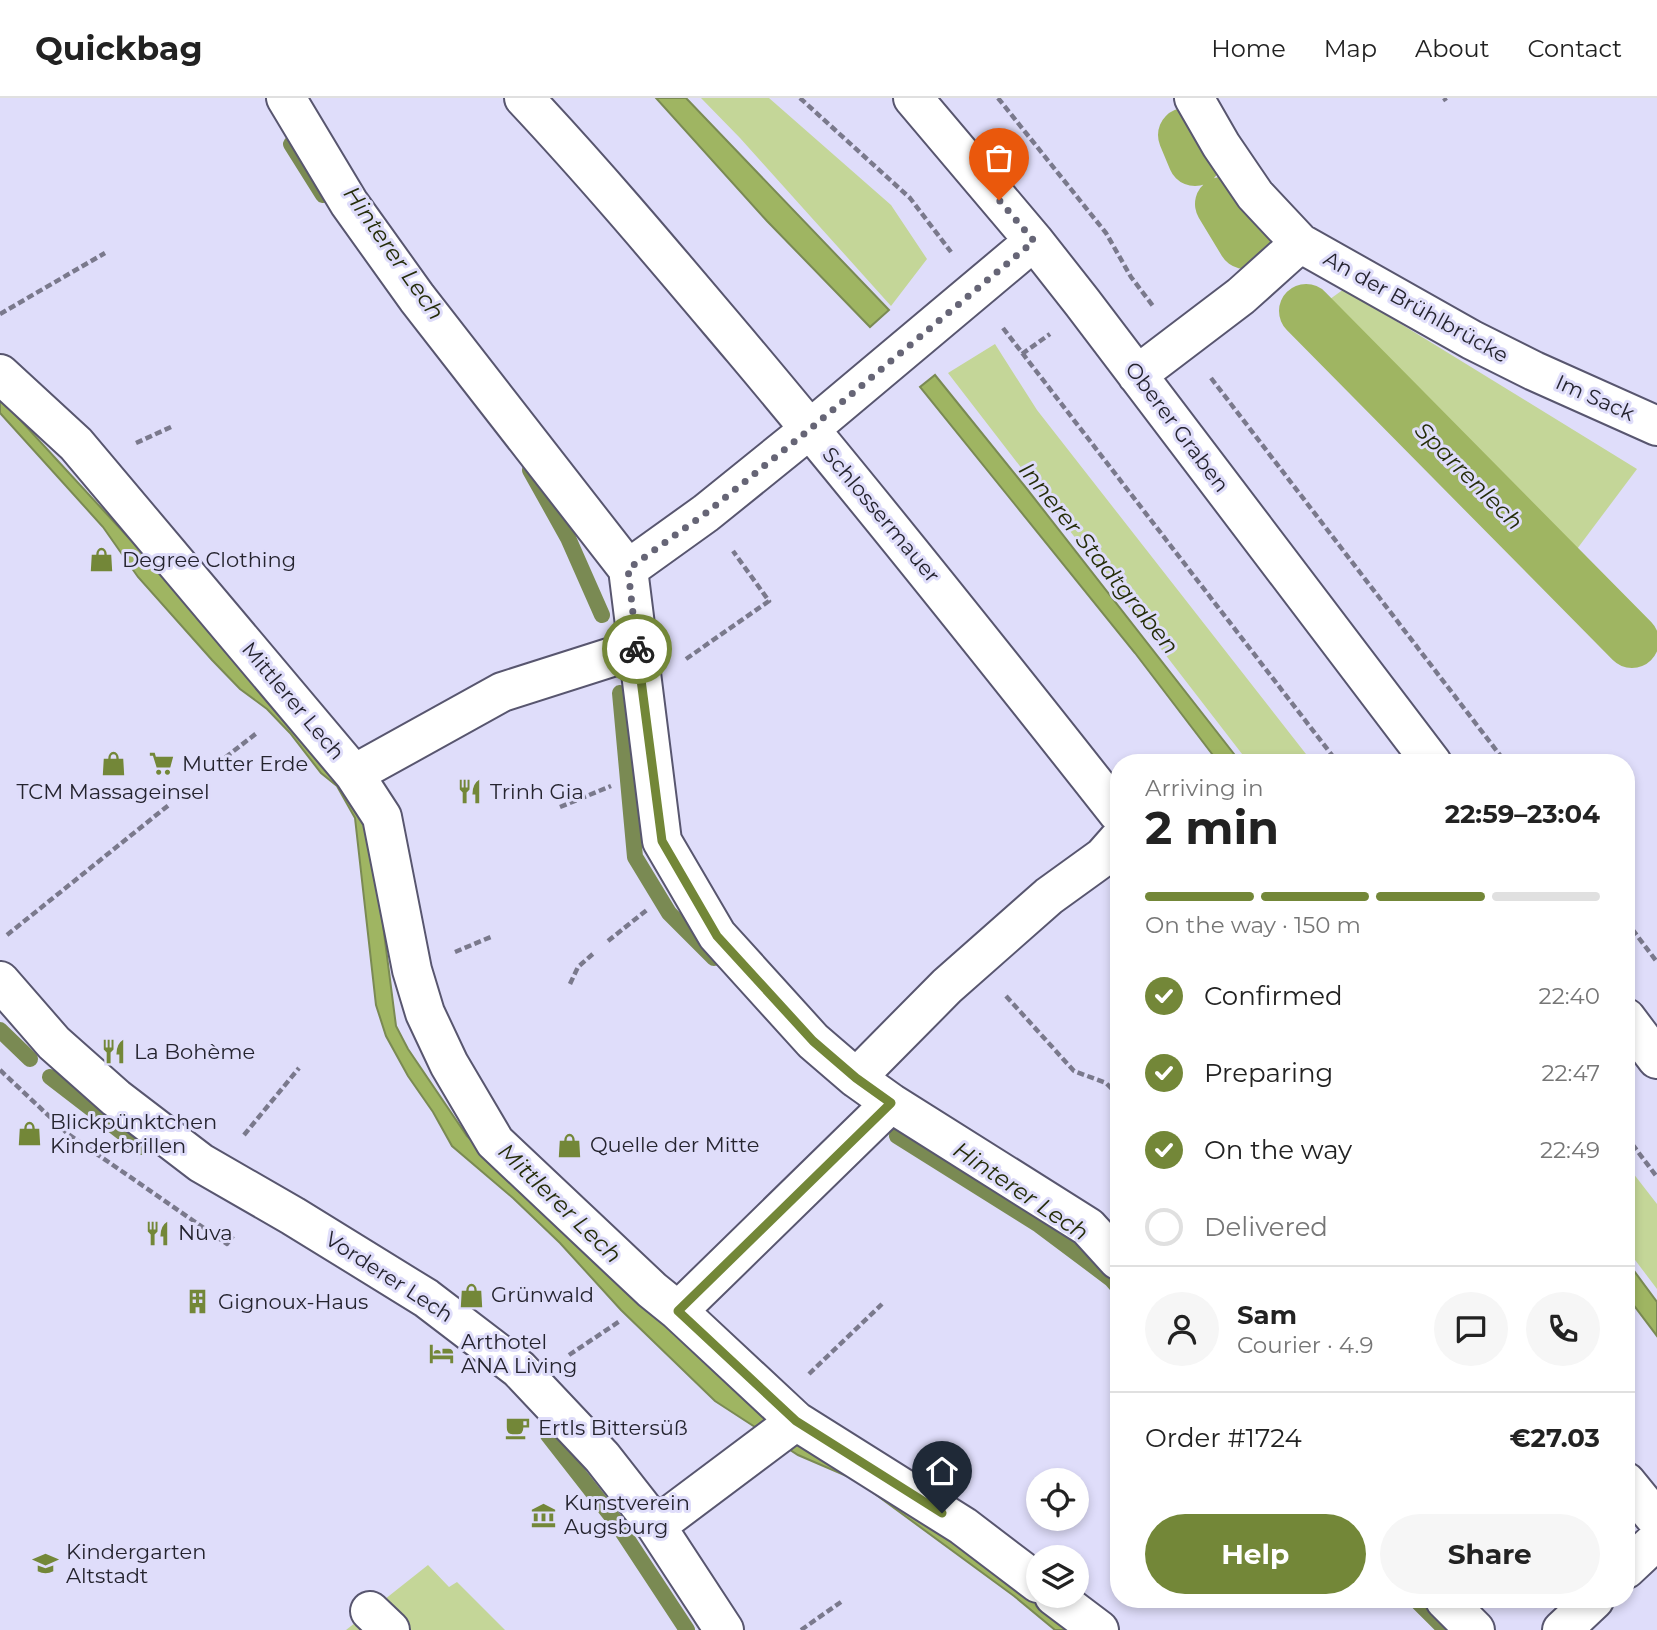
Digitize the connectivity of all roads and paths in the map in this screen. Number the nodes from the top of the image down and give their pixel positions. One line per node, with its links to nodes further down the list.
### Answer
1 (286, 98): 20 (street)
2 (524, 98): 18 (street, Schlossermauer)
3 (800, 98): 10 (path)
4 (913, 98): 7 (street, Oberer Graben)
5 (998, 98): 11 (path)
6 (1194, 98): 8 (street, An der Brühlbrücke)
7 (1034, 241): 10 (street); 15 (street, Oberer Graben)
8 (1291, 251): 13 (street, An der Brühlbrücke); 15 (street)
9 (106, 253): 12 (path)
10 (973, 290): 18 (street); 23 (path)
11 (1156, 310)
12 (0, 314)
13 (1534, 371): 17 (street, Im Sack)
14 (0, 374): 26 (street, Mittlerer Lech)
15 (1137, 375): 24 (street, Oberer Graben)
16 (1223, 394): 25 (path)
17 (1657, 426)
18 (810, 429): 19 (street); 28 (street, Schlossermauer)
19 (706, 513): 20 (street); 22 (path)
20 (628, 569): 21 (street)
21 (637, 649): 22 (street); 26 (street)
22 (642, 689): 44 (street)
23 (1331, 754)
24 (1425, 754)
25 (1499, 754)
26 (354, 774): 52 (street, Mittlerer Lech)
27 (621, 782): 30 (path)
28 (1110, 803)
29 (170, 804): 34 (path)
30 (560, 807)
31 (1110, 850): 37 (street)
32 (654, 904): 35 (path)
33 (1635, 933): 38 (path)
34 (0, 940)
35 (608, 941)
36 (595, 952): 40 (path)
37 (975, 962): 44 (street); 45 (path)
38 (1657, 962)
39 (0, 981): 48 (street, Vorderer Lech)
40 (570, 984)
41 (1635, 1030): 42 (street)
42 (1657, 1059)
43 (299, 1068): 48 (path)
44 (856, 1078): 46 (street)
45 (1110, 1087)
46 (891, 1103): 50 (street); 52 (street)
47 (1635, 1148): 49 (path)
48 (215, 1171): 54 (street, Vorderer Lech)
49 (1657, 1177)
50 (1110, 1251)
51 (882, 1304): 55 (path)
52 (678, 1311): 55 (street, Mittlerer Lech)
53 (627, 1316): 54 (path)
54 (531, 1381): 58 (street, Vorderer Lech)
55 (786, 1413): 58 (street); 61 (street, Mittlerer Lech)
56 (1635, 1493): 57 (street)
57 (1657, 1520)
58 (656, 1527): 66 (street, Vorderer Lech)
59 (1657, 1539): 60 (street)
60 (1635, 1560)
61 (1026, 1574)
62 (841, 1602): 67 (path)
63 (1070, 1608): 68 (street)
64 (1453, 1608): 69 (street)
65 (1585, 1608): 70 (street)
66 (724, 1630)
67 (801, 1630)
68 (1099, 1630)
69 (1475, 1630)
70 (1562, 1630)

